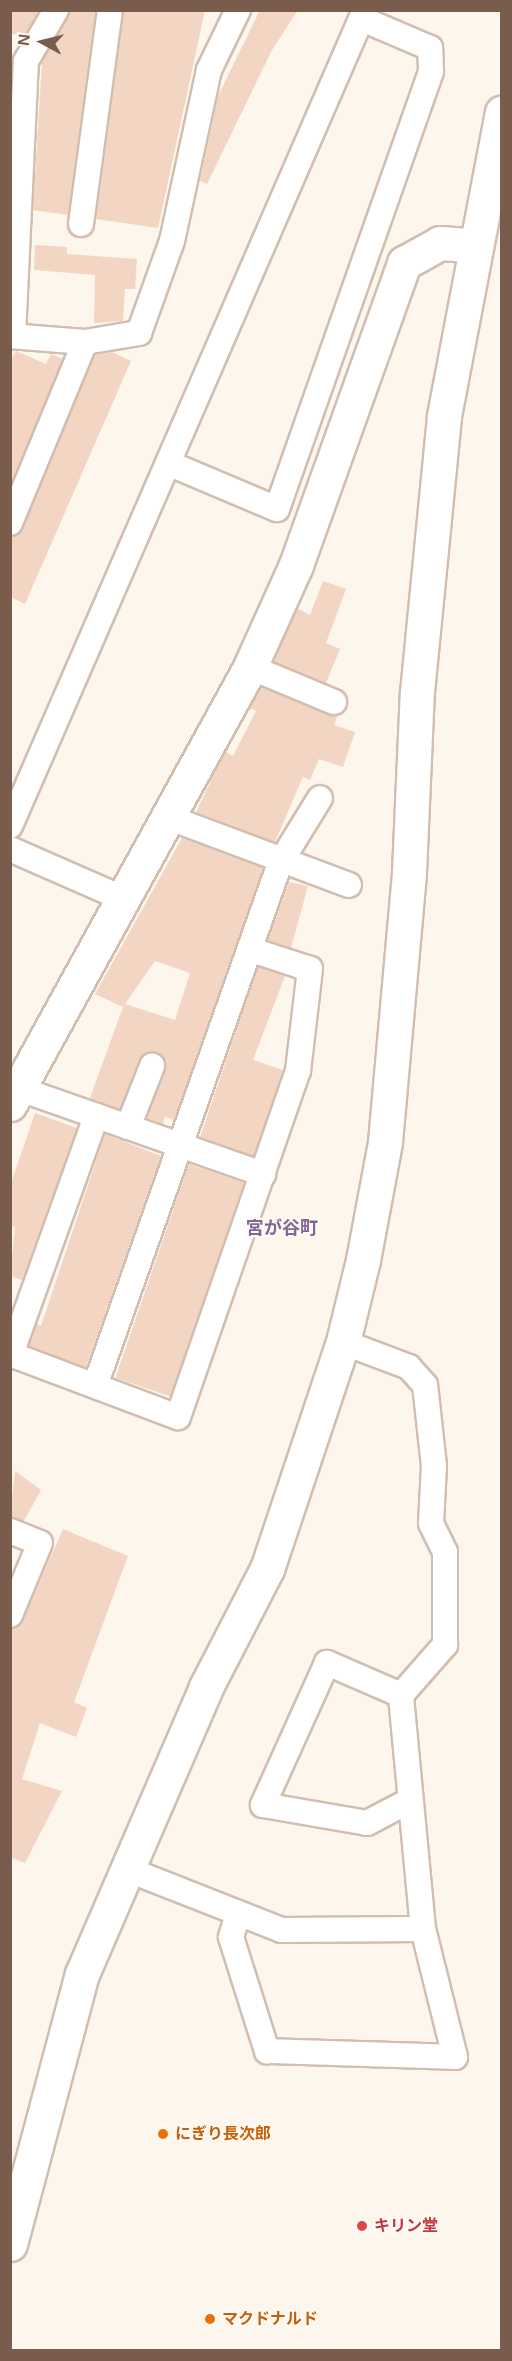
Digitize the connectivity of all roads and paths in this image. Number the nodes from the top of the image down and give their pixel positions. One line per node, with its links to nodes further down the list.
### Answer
1 (56, 10): 8 (street)
2 (110, 10): 6 (street)
3 (238, 10): 9 (street)
4 (363, 15): 10 (street); 10 (street)
5 (501, 113): 7 (street)
6 (81, 224)
7 (472, 245): 12 (street); 28 (street)
8 (12, 336): 9 (street)
9 (85, 342): 11 (street)
10 (168, 463): 16 (street)
11 (10, 523)
12 (250, 667): 13 (street); 15 (street)
13 (334, 702)
14 (320, 798): 18 (street)
15 (171, 818): 18 (street); 20 (street)
16 (10, 826)
17 (10, 849): 20 (street)
18 (280, 863): 19 (street); 21 (street)
19 (349, 885)
20 (124, 899): 23 (street)
21 (252, 950): 26 (street); 27 (street)
22 (152, 1065): 25 (street)
23 (14, 1096): 24 (street)
24 (96, 1116): 25 (street); 29 (street)
25 (128, 1127): 26 (street)
26 (182, 1145): 27 (street); 30 (street)
27 (263, 1174): 30 (street)
28 (343, 1342): 33 (street); 35 (street)
29 (10, 1354): 30 (street)
30 (95, 1386)
31 (10, 1532): 32 (street)
32 (10, 1614)
33 (401, 1695): 34 (street); 34 (street)
34 (409, 1801): 37 (street)
35 (124, 1868): 36 (street); 38 (street)
36 (238, 1914): 37 (street); 37 (street)
37 (423, 1929)
38 (10, 2244)

